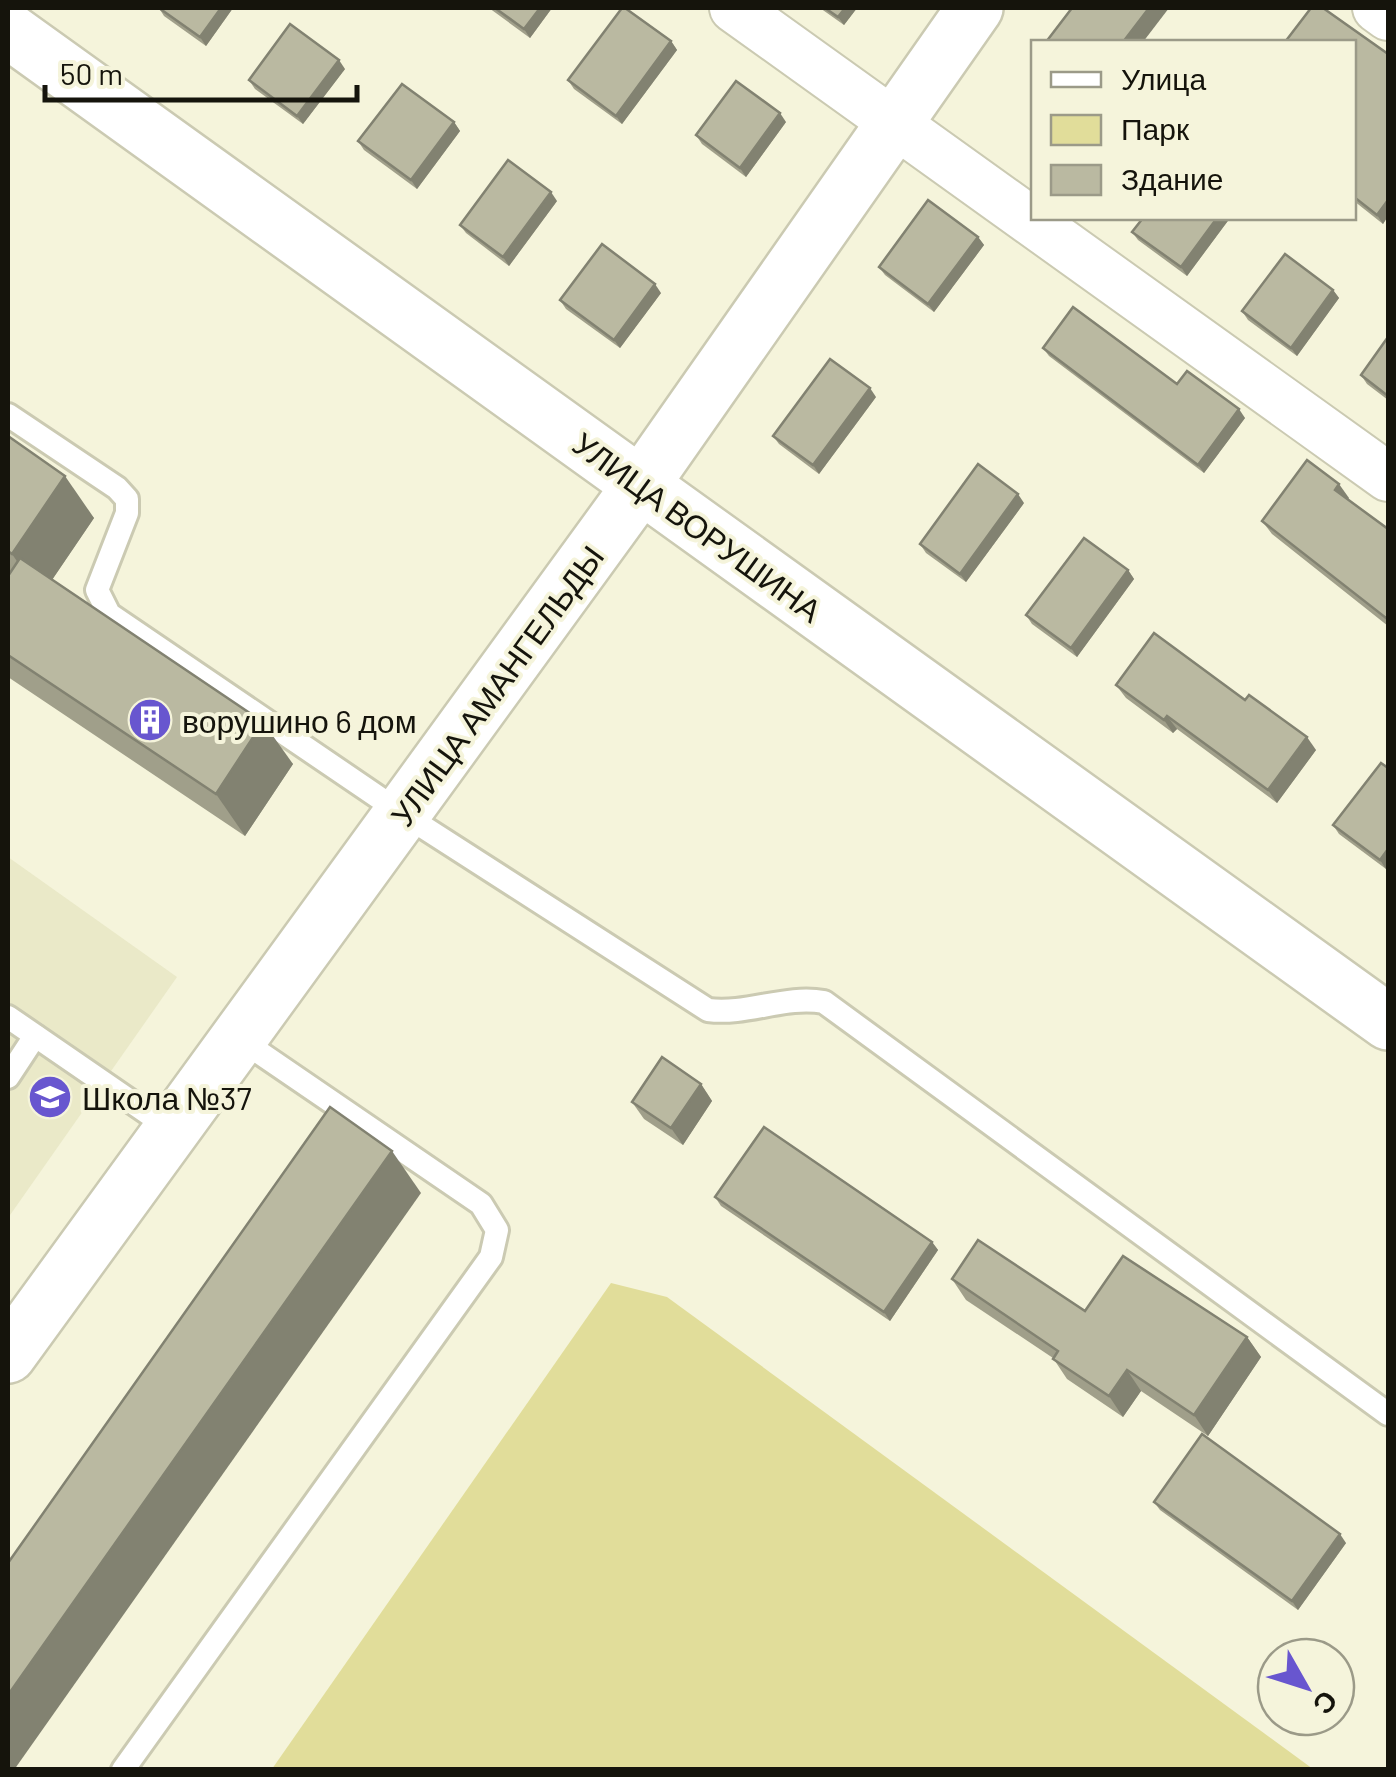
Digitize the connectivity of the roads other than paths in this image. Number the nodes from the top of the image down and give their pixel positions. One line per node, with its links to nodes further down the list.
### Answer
1 (734, 8): 6 (street)
2 (975, 8): 6 (street, УЛИЦА АМАНГЕЛЬДЫ)
3 (1376, 8): 4 (street)
4 (1388, 16)
5 (8, 30): 11 (street, УЛИЦА ВОРУШИНА)
6 (895, 122): 7 (street); 11 (street, УЛИЦА АМАНГЕЛЬДЫ)
7 (1031, 220)
8 (1031, 220): 10 (street)
9 (8, 415): 12 (lane)
10 (1388, 477)
11 (642, 485): 12 (street, УЛИЦА АМАНГЕЛЬДЫ); 14 (street, УЛИЦА ВОРУШИНА)
12 (403, 814): 16 (street, УЛИЦА АМАНГЕЛЬДЫ); 20 (lane)
13 (8, 1017): 15 (lane)
14 (1388, 1022)
15 (36, 1036): 17 (lane); 18 (lane)
16 (238, 1038): 18 (street, УЛИЦА АМАНГЕЛЬДЫ); 21 (lane)
17 (8, 1077)
18 (171, 1129): 19 (street, УЛИЦА АМАНГЕЛЬДЫ)
19 (8, 1355)
20 (1388, 1414)
21 (122, 1770)

